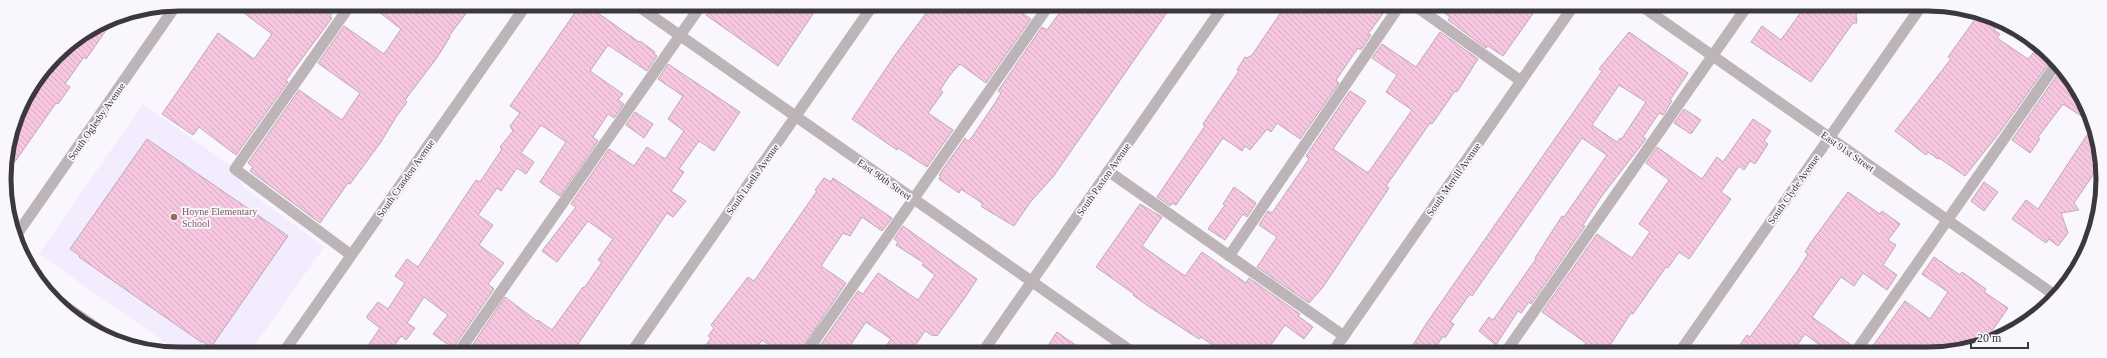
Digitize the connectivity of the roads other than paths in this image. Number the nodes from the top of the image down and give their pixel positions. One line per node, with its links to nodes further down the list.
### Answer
1 (172, 11): 24 (street, South Oglesby Avenue)
2 (346, 11): 25 (street)
3 (522, 11): 25 (street, South Crandon Avenue)
4 (645, 11): 15 (street, East 90th Street)
5 (697, 11): 15 (street)
6 (870, 11): 19 (street, South Luella Avenue)
7 (1045, 11): 22 (street)
8 (1220, 11): 21 (street, South Paxton Avenue)
9 (1396, 11): 26 (street)
10 (1422, 11): 18 (street)
11 (1570, 11): 18 (street, South Merrill Avenue)
12 (1648, 11): 16 (street, East 91st Street)
13 (1744, 11): 16 (street)
14 (1918, 11): 20 (street, South Clyde Avenue)
15 (680, 36): 19 (street, East 90th Street); 31 (street)
16 (1712, 56): 20 (street, East 91st Street); 37 (street)
17 (2054, 68): 23 (street)
18 (1521, 81): 29 (street, South Merrill Avenue)
19 (796, 116): 22 (street, East 90th Street); 32 (street, South Luella Avenue)
20 (1829, 138): 23 (street, East 91st Street); 38 (street, South Clyde Avenue)
21 (1108, 171): 26 (street); 27 (street, South Paxton Avenue)
22 (913, 199): 27 (street, East 90th Street); 33 (street)
23 (1947, 220): 28 (street, East 91st Street); 39 (street)
24 (19, 230)
25 (351, 255): 30 (street, South Crandon Avenue)
26 (1229, 256): 29 (street)
27 (1032, 281): 34 (street, South Paxton Avenue); 35 (street, East 90th Street)
28 (2051, 293)
29 (1344, 336): 36 (street, South Merrill Avenue)
30 (287, 347)
31 (462, 347)
32 (635, 347)
33 (810, 347)
34 (986, 347)
35 (1126, 347)
36 (1336, 347)
37 (1509, 347)
38 (1683, 347)
39 (1859, 347)

